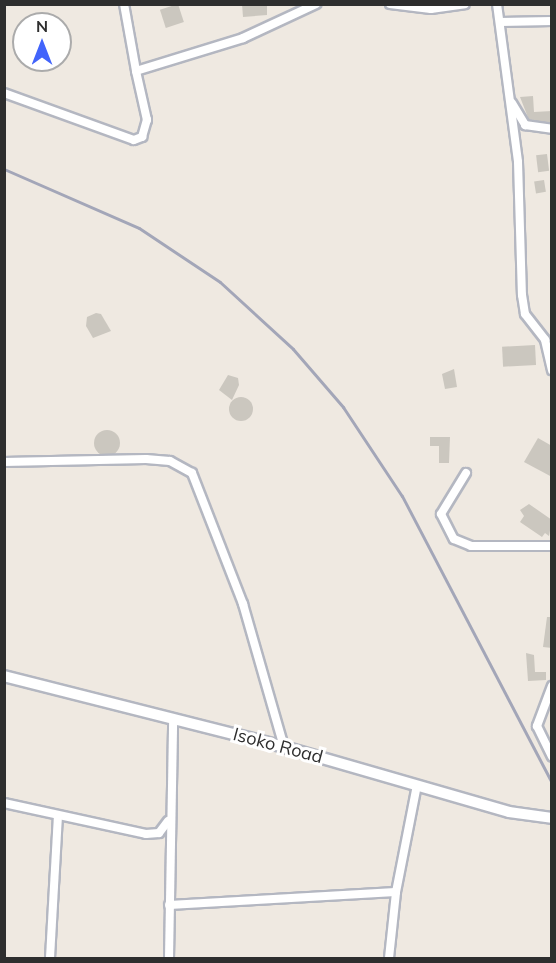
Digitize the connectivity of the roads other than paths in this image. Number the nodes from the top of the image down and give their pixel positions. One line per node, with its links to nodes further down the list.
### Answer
1 (124, 4): 8 (street)
2 (316, 4): 8 (street)
3 (390, 4): 4 (street)
4 (465, 4)
5 (497, 4): 7 (street)
6 (552, 21): 7 (street)
7 (500, 22): 10 (street)
8 (136, 71): 9 (street)
9 (4, 93)
10 (510, 101): 11 (street); 12 (street)
11 (552, 129)
12 (548, 339): 13 (street)
13 (552, 370)
14 (4, 462): 20 (street)
15 (466, 473): 16 (street)
16 (552, 546)
17 (4, 676): 19 (street, Isoko Road)
18 (552, 686): 21 (street)
19 (173, 720): 20 (street, Isoko Road); 26 (street)
20 (284, 747): 22 (street, Isoko Road)
21 (552, 757)
22 (417, 785): 25 (street, Isoko Road); 27 (street)
23 (4, 803): 24 (street)
24 (58, 817): 26 (street); 29 (street)
25 (552, 818)
26 (169, 820): 28 (street)
27 (396, 892): 28 (street); 31 (street)
28 (169, 905): 30 (street)
29 (50, 958)
30 (169, 958)
31 (389, 958)

